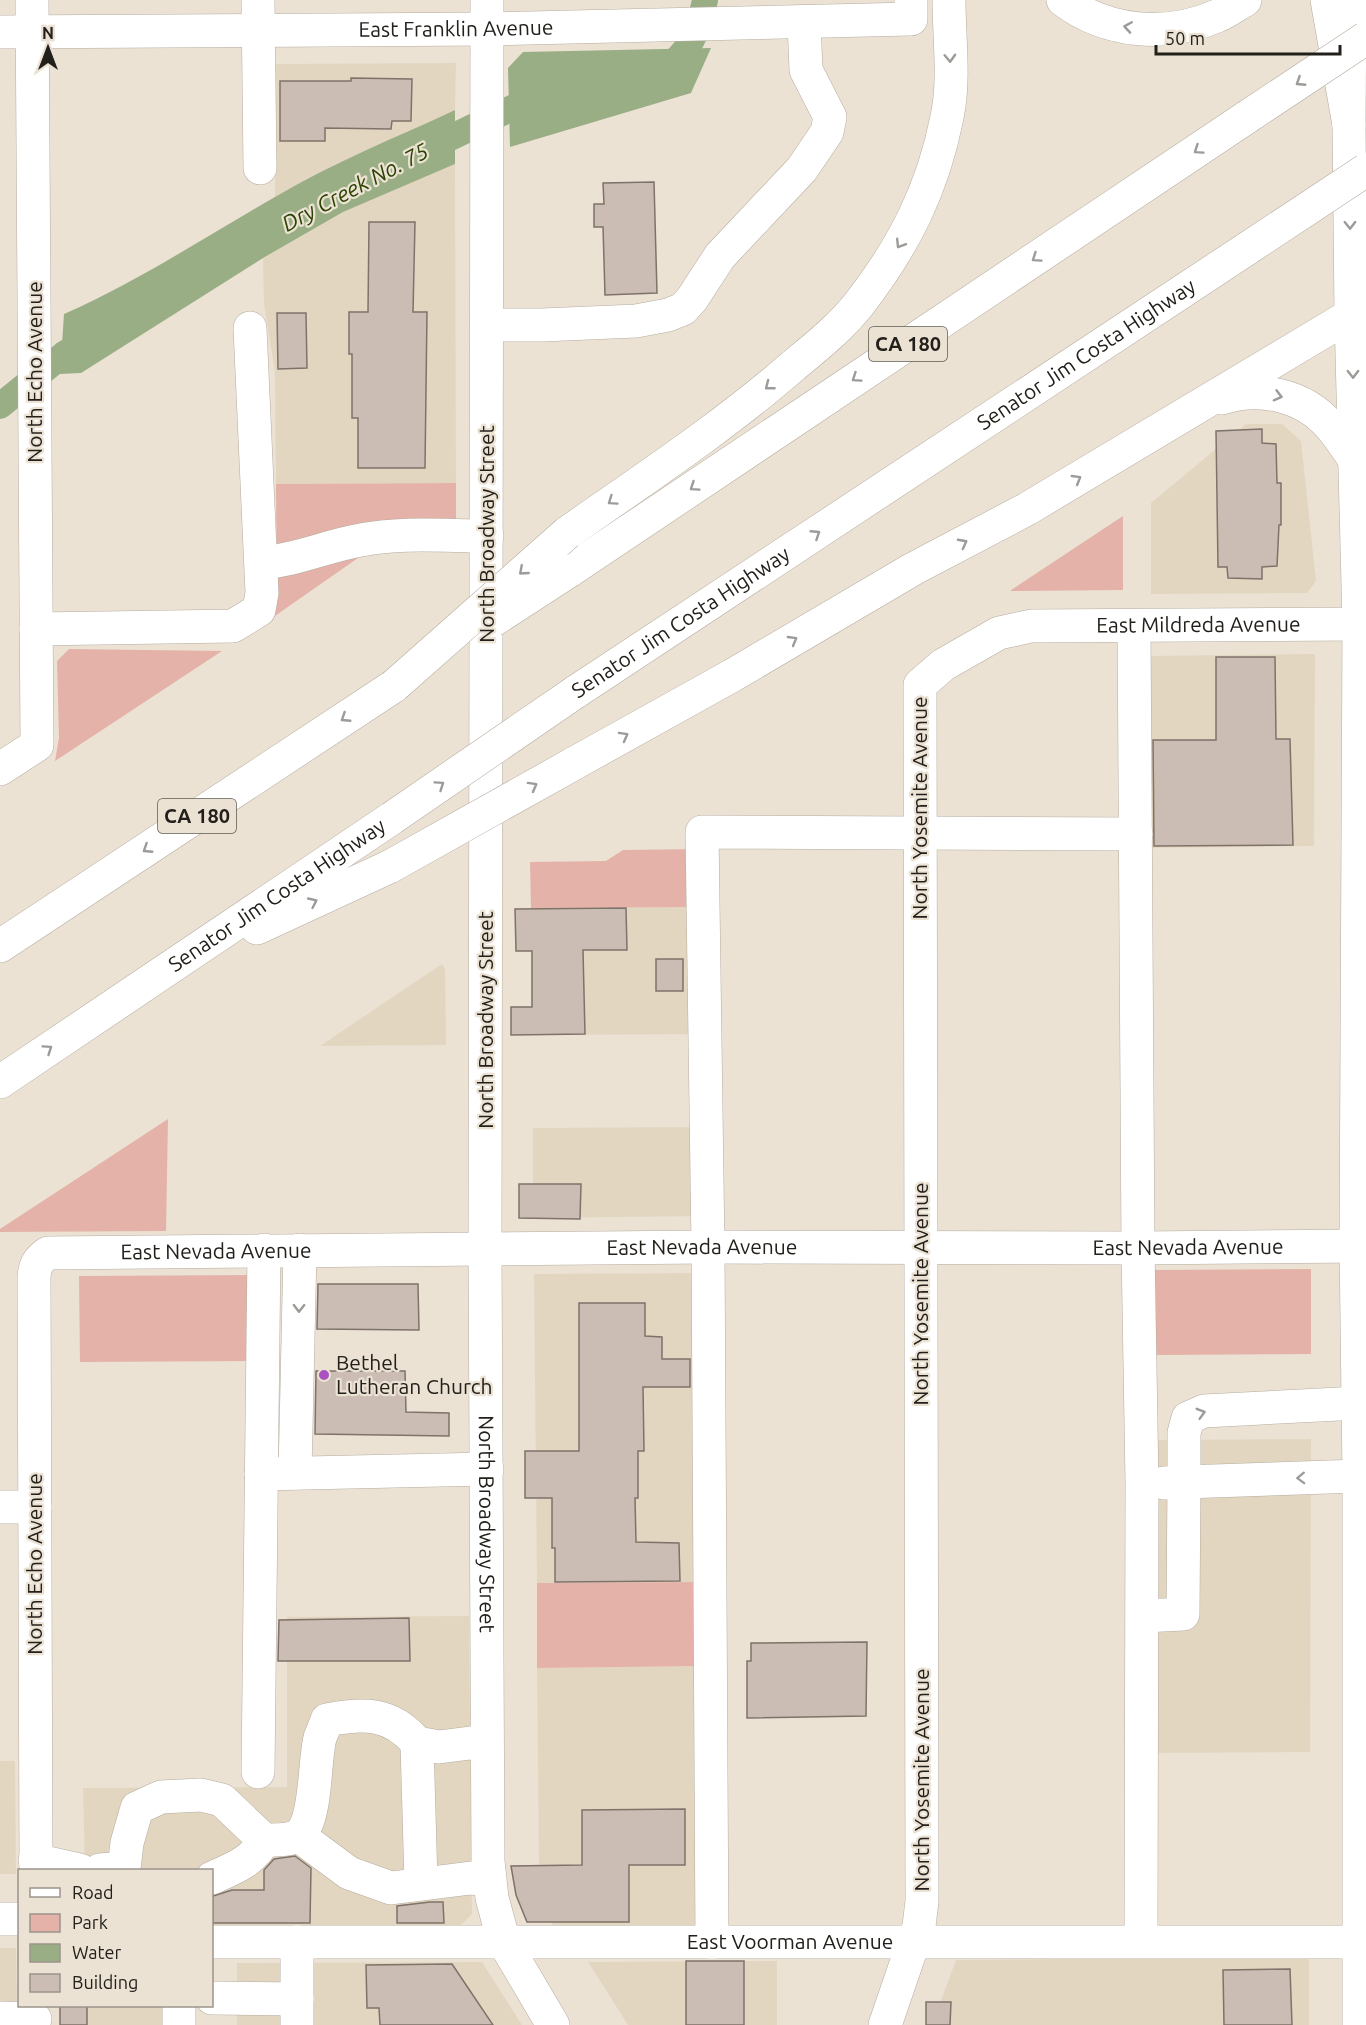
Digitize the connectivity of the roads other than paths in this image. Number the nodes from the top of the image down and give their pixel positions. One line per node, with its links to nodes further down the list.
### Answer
1 (32, 0): 13 (main road, North Echo Avenue)
2 (949, 0): 29 (main road, one-way to 29, bridge)
3 (1063, 0): 4 (main road, one-way to 3)
4 (1245, 0)
5 (1327, 0): 15 (main road)
6 (1350, 0): 15 (main road)
7 (911, 10): 11 (main road, East Franklin Avenue)
8 (258, 15): 9 (main road, East Franklin Avenue); 13 (main road, East Franklin Avenue); 16 (main road)
9 (487, 15): 10 (main road, East Franklin Avenue); 19 (main road, North Broadway Street)
10 (675, 17): 11 (main road, East Franklin Avenue)
11 (804, 22): 19 (main road)
12 (0, 32): 13 (main road, East Franklin Avenue)
13 (33, 32): 28 (main road, North Echo Avenue)
14 (1366, 38): 29 (main road, CA 180, one-way to 29, bridge)
15 (1349, 125): 18 (main road, one-way to 18)
16 (260, 168)
17 (1366, 170): 34 (main road, Senator Jim Costa Highway, one-way to 17, bridge)
18 (1359, 311): 21 (main road); 22 (main road, one-way to 22)
19 (487, 325): 23 (main road, North Broadway Street)
20 (250, 328): 24 (main road)
21 (1200, 405): 22 (main road, one-way to 22); 34 (main road, one-way to 21, bridge)
22 (1355, 460): 25 (main road)
23 (487, 536): 24 (main road); 39 (main road, North Broadway Street)
24 (261, 563): 28 (main road)
25 (1363, 624): 27 (main road, East Mildreda Avenue); 36 (main road)
26 (1031, 626): 27 (main road, East Mildreda Avenue); 31 (main road, North Yosemite Avenue)
27 (1134, 626): 32 (main road)
28 (36, 629): 30 (main road, North Echo Avenue)
29 (394, 686): 33 (main road, CA 180, one-way to 33)
30 (0, 769)
31 (920, 832): 32 (main road); 37 (main road); 38 (main road, North Yosemite Avenue)
32 (1136, 834): 40 (main road)
33 (0, 946)
34 (165, 971): 35 (main road, Senator Jim Costa Highway, one-way to 34)
35 (0, 1082)
36 (1361, 1246): 40 (main road, East Nevada Avenue); 44 (main road)
37 (708, 1247): 38 (main road, East Nevada Avenue); 39 (main road, East Nevada Avenue); 71 (main road)
38 (921, 1247): 40 (main road, East Nevada Avenue); 72 (main road, North Yosemite Avenue)
39 (485, 1248): 42 (main road, East Nevada Avenue); 45 (main road, North Broadway Street)
40 (1138, 1248): 50 (main road)
41 (264, 1250): 42 (main road, East Nevada Avenue); 43 (main road, East Nevada Avenue); 47 (main road)
42 (300, 1250): 46 (main road, one-way to 46)
43 (40, 1258): 52 (main road, North Echo Avenue)
44 (1359, 1403): 48 (main road); 49 (main road, one-way to 44)
45 (487, 1469): 46 (main road); 55 (main road, North Broadway Street)
46 (295, 1473): 47 (main road)
47 (261, 1474): 56 (main road)
48 (1359, 1476): 49 (main road, one-way to 49); 73 (main road)
49 (1184, 1482): 50 (main road); 53 (main road)
50 (1142, 1483): 53 (main road)
51 (0, 1507): 52 (main road)
52 (35, 1507): 59 (main road, North Echo Avenue)
53 (1143, 1616): 67 (main road)
54 (417, 1743): 55 (main road); 57 (main road); 64 (main road)
55 (487, 1745): 63 (main road, North Broadway Street)
56 (258, 1772)
57 (299, 1836): 58 (main road); 64 (main road)
58 (264, 1840): 61 (main road); 62 (main road)
59 (36, 1865): 60 (main road)
60 (71, 1869)
61 (118, 1869)
62 (213, 1878)
63 (489, 1880): 64 (main road); 70 (main road, North Broadway Street)
64 (421, 1883)
65 (0, 1919): 66 (main road)
66 (18, 1919)
67 (1141, 1941): 72 (main road, East Voorman Avenue); 73 (main road, East Voorman Avenue)
68 (213, 1942): 69 (main road, East Voorman Avenue)
69 (297, 1942): 70 (main road, East Voorman Avenue); 76 (main road)
70 (504, 1942): 71 (main road, East Voorman Avenue); 80 (main road, North Broadway Street)
71 (712, 1942): 72 (main road, East Voorman Avenue)
72 (914, 1942): 81 (main road, North Yosemite Avenue)
73 (1362, 1942): 82 (main road)
74 (213, 1998): 76 (main road)
75 (179, 2007): 79 (main road)
76 (297, 2012)
77 (35, 2017): 78 (main road)
78 (0, 2018)
79 (179, 2025)
80 (553, 2025)
81 (885, 2025)
82 (1359, 2025)

